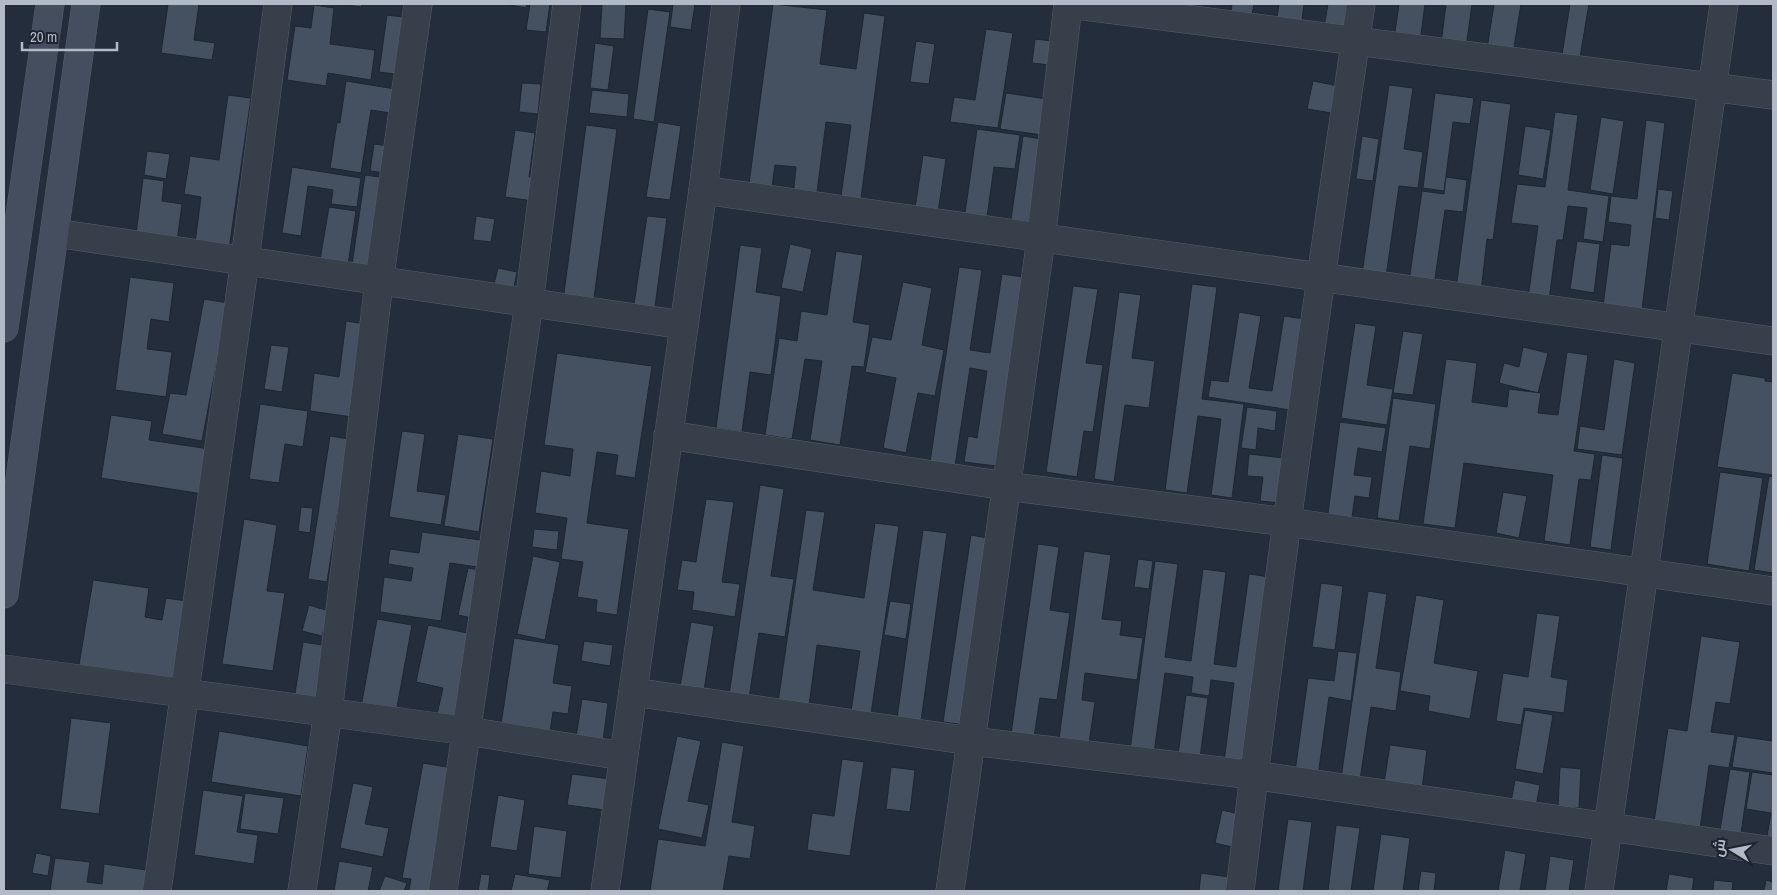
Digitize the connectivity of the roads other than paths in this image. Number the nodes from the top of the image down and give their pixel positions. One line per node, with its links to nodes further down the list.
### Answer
1 (50, 4): 15 (main road)
2 (86, 4): 14 (main road)
3 (278, 4): 17 (street)
4 (418, 4): 19 (street)
5 (567, 4): 20 (street)
6 (726, 4): 13 (street)
7 (1069, 4): 10 (street); 16 (street)
8 (1360, 4): 10 (street)
9 (1724, 4): 11 (street)
10 (1355, 41): 11 (street); 18 (street)
11 (1713, 87): 12 (street); 23 (street)
12 (1773, 96)
13 (703, 190): 16 (street); 21 (street)
14 (54, 232): 17 (street); 30 (main road)
15 (10, 235): 22 (main road)
16 (1041, 239): 18 (street); 26 (street)
17 (245, 260): 19 (street); 33 (street)
18 (1320, 278): 23 (street); 27 (street)
19 (379, 282): 20 (street); 34 (street)
20 (529, 303): 21 (street); 35 (street)
21 (684, 325): 25 (street)
22 (4, 328)
23 (1678, 328): 24 (street); 28 (street)
24 (1773, 341)
25 (668, 435): 26 (street); 32 (street)
26 (1006, 486): 27 (street); 36 (street)
27 (1287, 522): 28 (street); 38 (street)
28 (1643, 574): 29 (street); 39 (street)
29 (1773, 591)
30 (4, 594)
31 (4, 669): 33 (street)
32 (632, 692): 36 (street); 37 (street)
33 (185, 694): 34 (street); 41 (street)
34 (328, 712): 35 (street); 42 (street)
35 (467, 731): 37 (street); 43 (street)
36 (971, 741): 38 (street); 45 (street)
37 (623, 756): 44 (street)
38 (1254, 775): 39 (street); 46 (street)
39 (1607, 828): 40 (street); 47 (street)
40 (1773, 851)
41 (157, 891)
42 (302, 891)
43 (443, 891)
44 (605, 891)
45 (950, 891)
46 (1240, 891)
47 (1599, 891)

